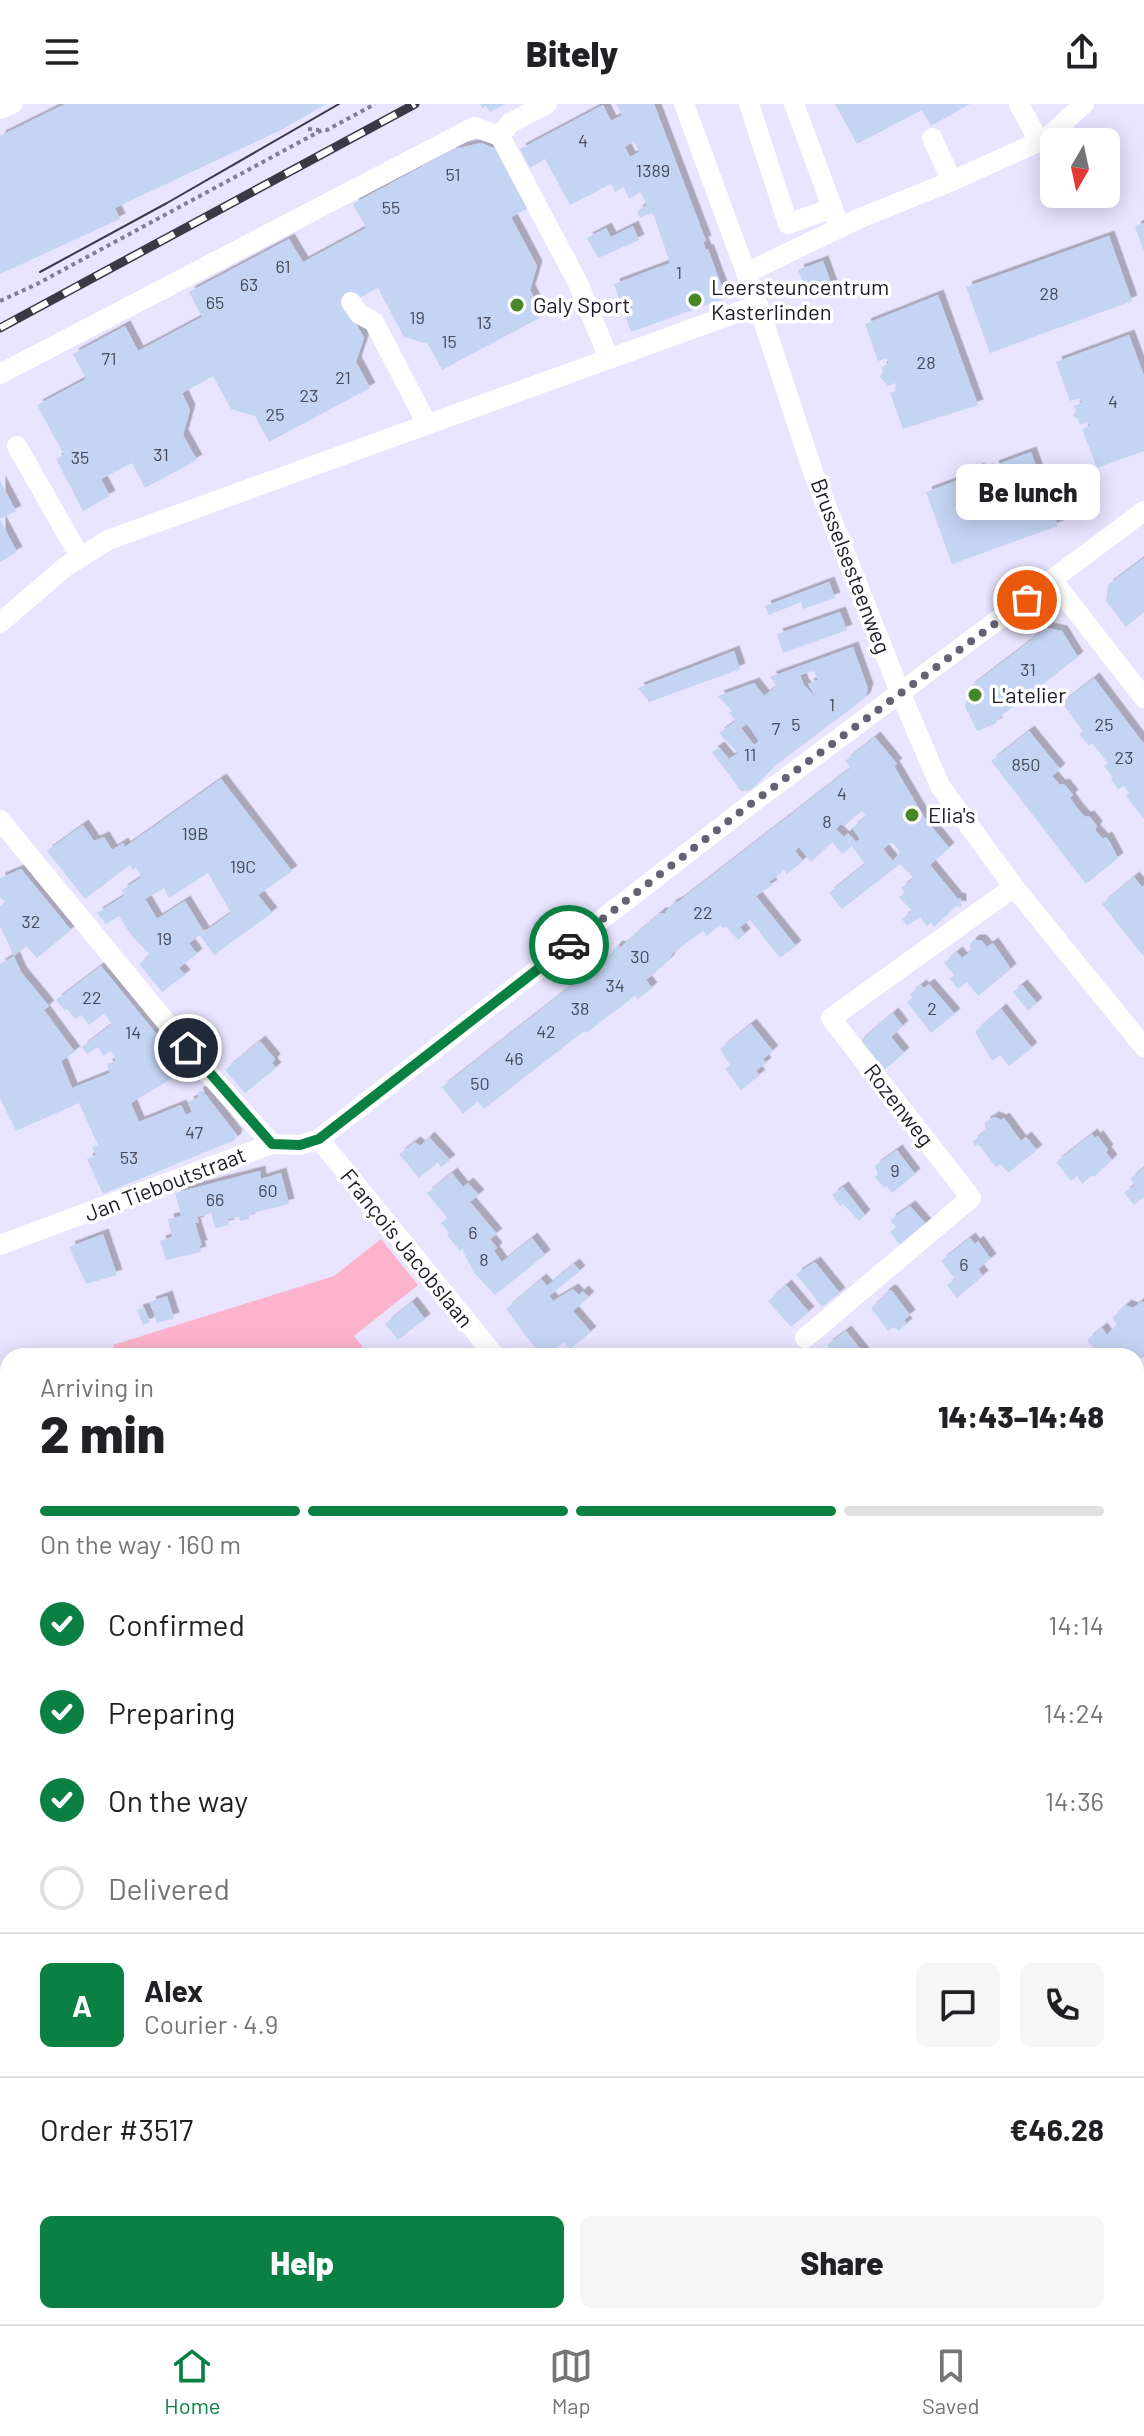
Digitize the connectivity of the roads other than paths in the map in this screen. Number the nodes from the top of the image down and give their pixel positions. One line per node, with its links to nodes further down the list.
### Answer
1 (12, 104): 8 (street)
2 (547, 104): 9 (street)
3 (684, 104): 14 (street, Brusselsesteenweg)
4 (749, 104): 13 (street)
5 (794, 104): 13 (street)
6 (1019, 104): 11 (street)
7 (1084, 104): 11 (street)
8 (0, 109)
9 (500, 136): 17 (street); 18 (street)
10 (932, 138): 12 (street)
11 (1039, 142): 12 (street)
12 (952, 181): 13 (street)
13 (836, 218): 14 (street)
14 (746, 273): 16 (street, Brusselsesteenweg)
15 (351, 302): 19 (street)
16 (758, 305): 17 (street); 25 (street, Brusselsesteenweg)
17 (609, 359): 19 (street)
18 (0, 374)
19 (427, 424): 22 (street)
20 (17, 446): 22 (street)
21 (1144, 511): 23 (street)
22 (80, 557): 24 (street)
23 (1053, 581): 25 (street); 26 (street)
24 (0, 623)
25 (900, 692): 28 (street, Brusselsesteenweg); 30 (street)
26 (1144, 698)
27 (0, 820): 31 (street)
28 (1014, 887): 29 (street, Brusselsesteenweg); 33 (street, Rozenweg)
29 (1144, 1047)
30 (319, 1139): 31 (street, Jan Tieboutstraat); 34 (street, François Jacobslaan)
31 (272, 1144): 32 (street, Jan Tieboutstraat)
32 (0, 1245)
33 (805, 1338)
34 (489, 1348)

